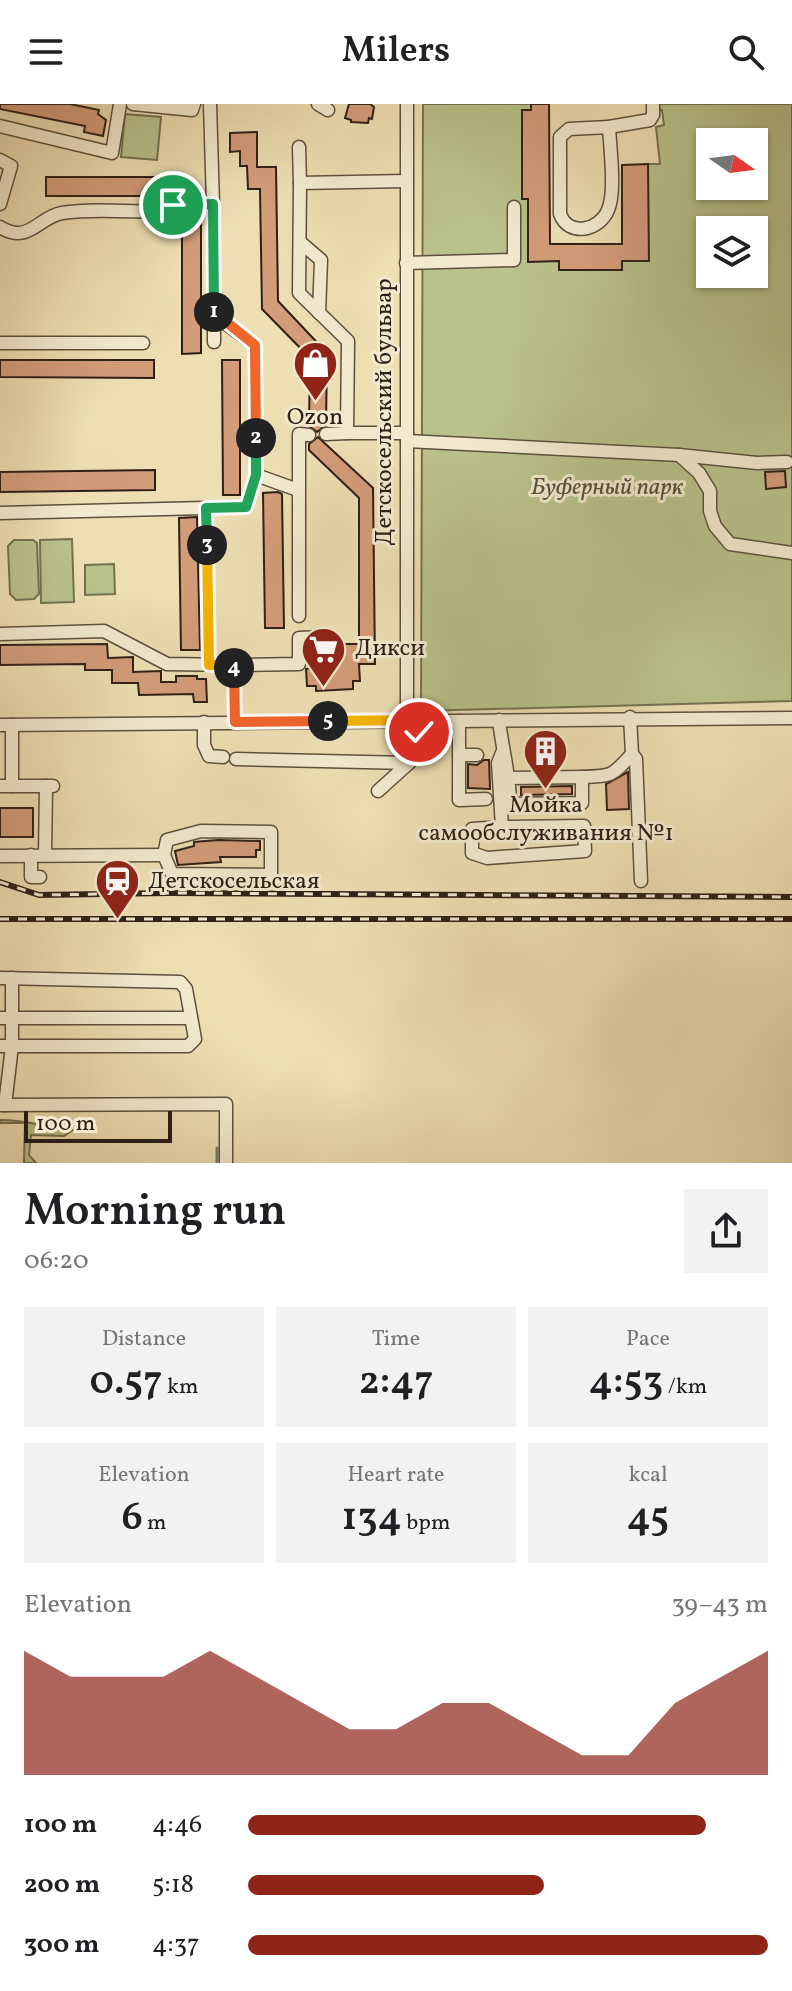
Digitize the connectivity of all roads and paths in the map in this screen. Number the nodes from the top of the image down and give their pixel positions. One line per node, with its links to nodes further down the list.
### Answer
1 (120, 104): 7 (street)
2 (133, 104): 5 (street)
3 (407, 104): 11 (street, Детскосельский бульвар)
4 (653, 104): 8 (street)
5 (193, 107): 6 (street)
6 (210, 108): 14 (street)
7 (0, 126)
8 (609, 127): 8 (street)
9 (299, 147): 12 (street)
10 (0, 160): 13 (street)
11 (406, 181): 12 (street); 18 (street, Детскосельский бульвар)
12 (300, 183): 17 (street)
13 (0, 204)
14 (213, 204): 16 (street); 20 (street)
15 (514, 207): 18 (street)
16 (0, 227)
17 (300, 242): 19 (street); 19 (street)
18 (406, 263): 28 (street, Детскосельский бульвар)
19 (319, 313): 25 (street)
20 (214, 315): 22 (street); 31 (street)
21 (0, 332): 23 (street)
22 (214, 342)
23 (6, 343): 24 (street)
24 (143, 343)
25 (347, 433): 26 (street); 28 (street)
26 (326, 434)
27 (309, 435): 32 (street)
28 (407, 437): 29 (street); 43 (street, Детскосельский бульвар)
29 (679, 455): 30 (street); 35 (street)
30 (787, 462)
31 (256, 475): 32 (street); 33 (street)
32 (298, 490): 36 (street)
33 (206, 508): 34 (street); 39 (street)
34 (0, 513)
35 (792, 553)
36 (299, 616)
37 (0, 634): 39 (street)
38 (326, 652): 40 (street)
39 (209, 665): 40 (street)
40 (234, 665): 47 (street)
41 (630, 717): 42 (street); 44 (street); 50 (street)
42 (792, 718)
43 (413, 720): 45 (street); 47 (street); 53 (street, Детскосельский бульвар)
44 (499, 720): 45 (street); 49 (street)
45 (459, 721): 51 (street)
46 (204, 722): 47 (street); 48 (street); 53 (street)
47 (235, 722)
48 (6, 725): 56 (street)
49 (502, 753): 55 (street); 59 (street)
50 (632, 754): 54 (street); 65 (street)
51 (459, 755): 52 (street); 58 (street)
52 (477, 755)
53 (409, 763): 57 (street)
54 (582, 777): 55 (street); 55 (street)
55 (510, 778)
56 (6, 786): 61 (street)
57 (378, 791)
58 (486, 799)
59 (502, 827): 59 (street)
60 (31, 855): 61 (street); 63 (street); 64 (street)
61 (45, 855): 62 (street)
62 (164, 855): 62 (street)
63 (0, 856)
64 (40, 877)
65 (641, 881)
66 (6, 978): 67 (street); 68 (street)
67 (6, 1018): 68 (street); 69 (street)
68 (191, 1018): 69 (street)
69 (6, 1046): 70 (street)
70 (2, 1105): 71 (street)
71 (226, 1163)

